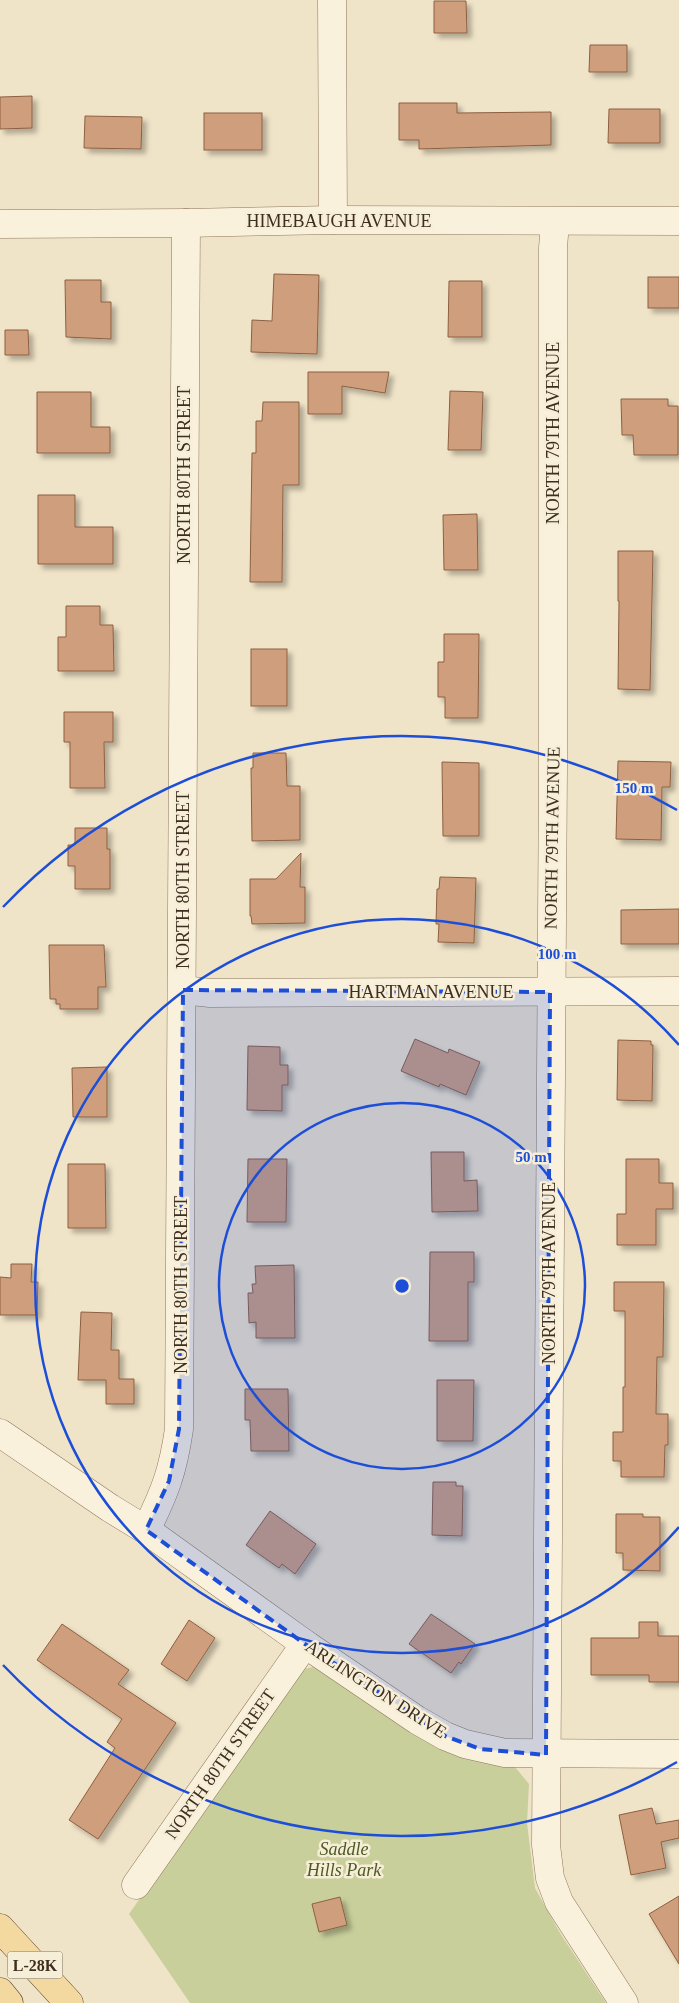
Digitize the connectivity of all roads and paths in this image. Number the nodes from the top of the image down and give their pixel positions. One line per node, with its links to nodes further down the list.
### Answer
1 (332, 0): 2 (street)
2 (333, 220): 4 (street, HIMEBAUGH AVENUE); 5 (street, HIMEBAUGH AVENUE)
3 (679, 221): 4 (street, HIMEBAUGH AVENUE)
4 (555, 222): 9 (street, NORTH 79TH AVENUE)
5 (186, 223): 6 (street, HIMEBAUGH AVENUE); 7 (street, NORTH 80TH STREET)
6 (0, 224)
7 (183, 990): 9 (street, HARTMAN AVENUE); 11 (street, NORTH 80TH STREET)
8 (679, 991): 9 (street, HARTMAN AVENUE)
9 (550, 992): 14 (street, NORTH 79TH AVENUE)
10 (0, 1433): 11 (street, ARLINGTON DRIVE)
11 (146, 1530): 12 (street, ARLINGTON DRIVE)
12 (305, 1644): 14 (street, ARLINGTON DRIVE); 15 (street, NORTH 80TH STREET)
13 (679, 1754): 14 (street, ARLINGTON DRIVE)
14 (546, 1755): 20 (street)
15 (136, 1885)
16 (0, 1928): 19 (main road, L-28K)
17 (0, 1992): 18 (main road, L-28K)
18 (9, 2003)
19 (69, 2003)
20 (624, 2003)

